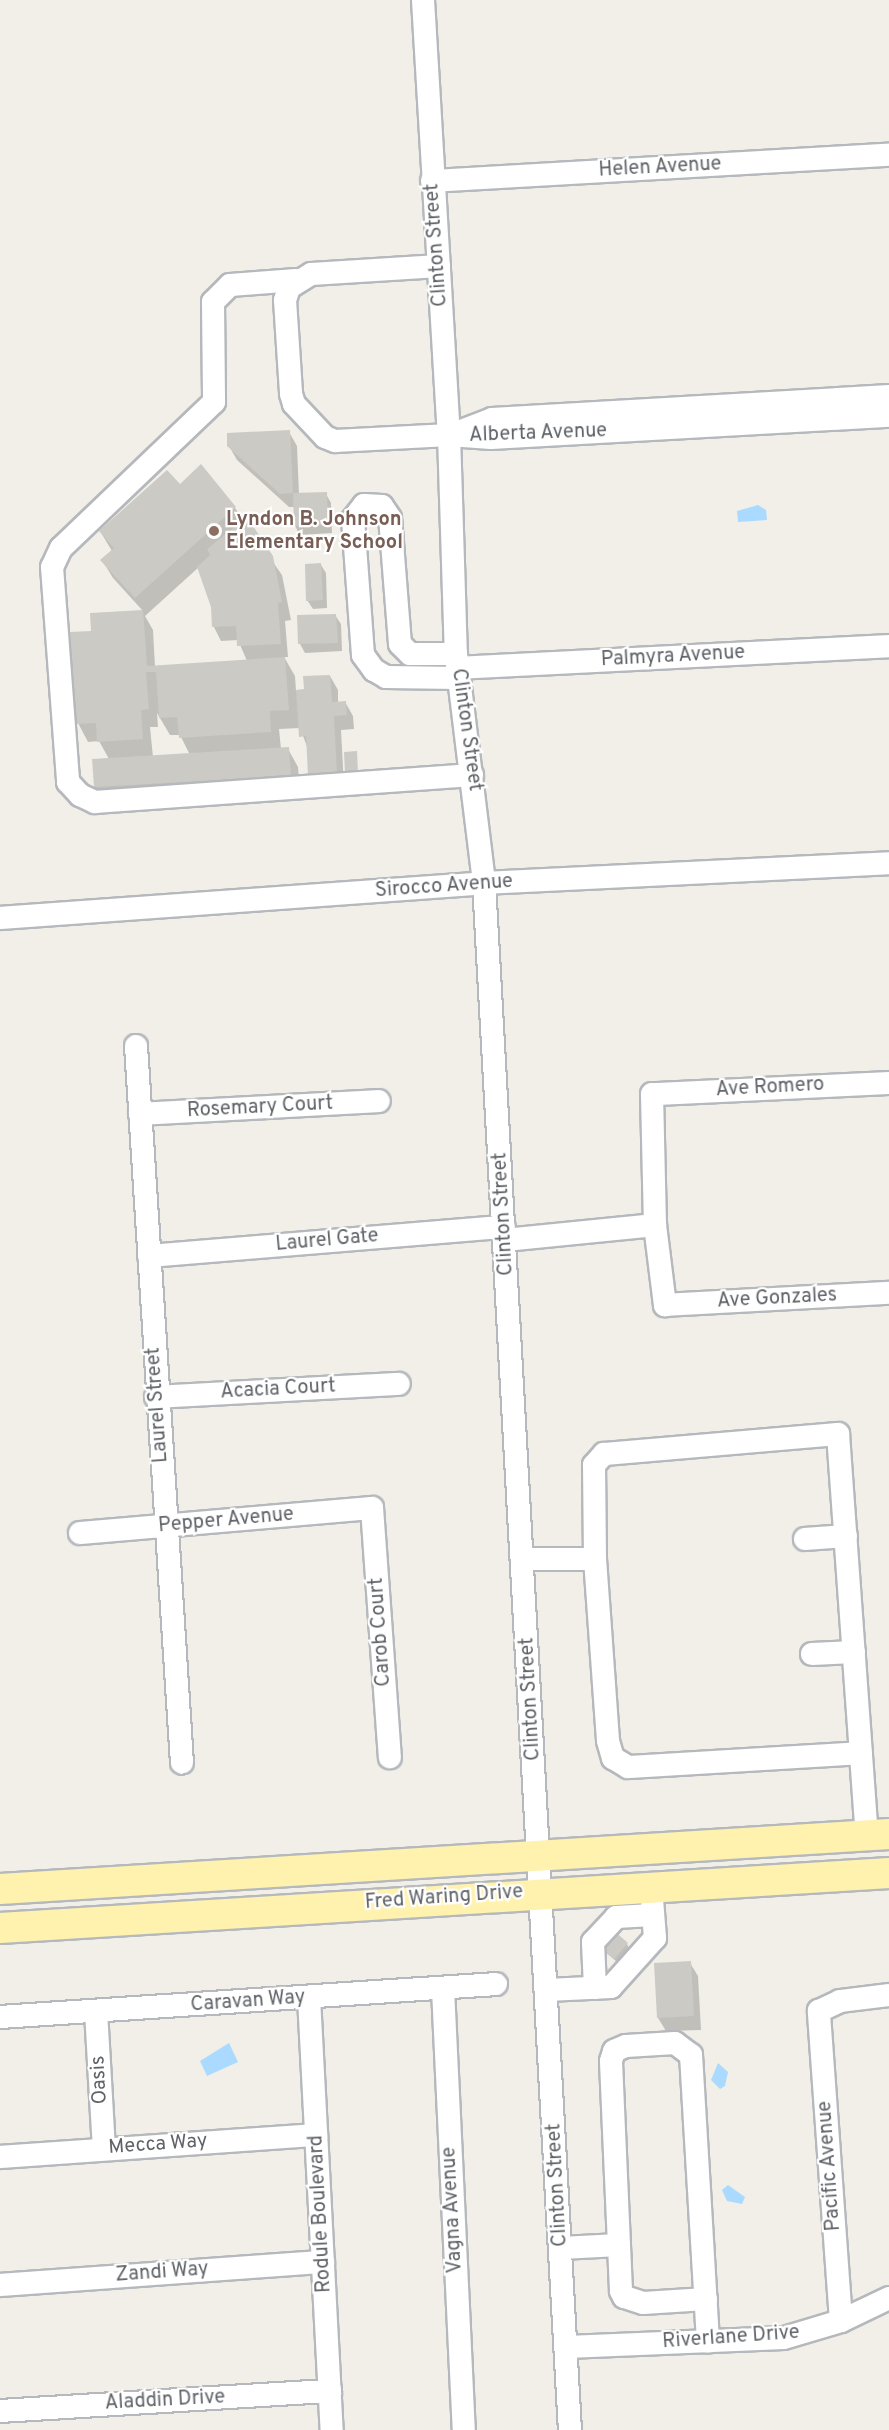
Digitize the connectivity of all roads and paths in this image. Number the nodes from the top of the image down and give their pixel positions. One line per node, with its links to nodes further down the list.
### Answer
1 (423, 0): 3 (street, Clinton Street)
2 (889, 155): 3 (street, Helen Avenue)
3 (432, 181): 4 (street, Clinton Street)
4 (439, 266): 5 (street); 8 (street, Clinton Street)
5 (296, 280): 8 (street); 11 (street)
6 (889, 396): 8 (street, Alberta Avenue)
7 (889, 416): 8 (street, Alberta Avenue)
8 (449, 435): 10 (street, Clinton Street)
9 (889, 646): 10 (street, Palmyra Avenue)
10 (457, 667): 10 (street); 11 (street, Clinton Street)
11 (472, 775): 13 (street, Clinton Street)
12 (889, 863): 13 (street, Sirocco Avenue)
13 (484, 883): 14 (street, Sirocco Avenue); 20 (street, Clinton Street)
14 (0, 918)
15 (136, 1046): 18 (street, Laurel Street)
16 (889, 1083): 19 (street, Ave Romero)
17 (380, 1101): 18 (street, Rosemary Court)
18 (140, 1114): 21 (street, Laurel Street)
19 (655, 1225): 20 (street, Laurel Gate); 22 (street, Ave Gonzales)
20 (505, 1233): 21 (street, Laurel Gate); 30 (street, Clinton Street)
21 (149, 1256): 24 (street, Laurel Street)
22 (889, 1293)
23 (399, 1384): 24 (street, Acacia Court)
24 (156, 1397): 26 (street, Laurel Street)
25 (372, 1508): 26 (street, Pepper Avenue); 35 (street, Carob Court)
26 (167, 1526): 27 (street, Pepper Avenue); 36 (street, Laurel Street)
27 (80, 1533)
28 (846, 1536): 29 (street); 31 (street); 32 (street)
29 (806, 1539)
30 (525, 1559): 31 (street); 38 (street, Clinton Street)
31 (595, 1559): 34 (street)
32 (854, 1652): 33 (street); 34 (street)
33 (812, 1654)
34 (861, 1753): 37 (street)
35 (390, 1757)
36 (183, 1763)
37 (878, 1835): 38 (main road, Fred Waring Drive)
38 (540, 1854): 40 (main road, Fred Waring Drive); 41 (street, Clinton Street)
39 (889, 1873): 42 (main road, Fred Waring Drive)
40 (0, 1889)
41 (542, 1892): 42 (main road, Fred Waring Drive); 43 (main road, Fred Waring Drive); 47 (street, Clinton Street)
42 (652, 1900): 45 (street); 45 (street)
43 (0, 1928)
44 (496, 1984): 46 (street, Caravan Way)
45 (595, 1988): 47 (street)
46 (443, 1989): 49 (street, Caravan Way); 67 (street, Vagna Avenue)
47 (547, 1990): 56 (street, Clinton Street)
48 (889, 1995): 61 (street, Pacific Avenue)
49 (309, 1998): 50 (street, Caravan Way); 52 (street, Rodule Boulevard)
50 (96, 2011): 51 (street, Caravan Way); 53 (street, Oasis)
51 (0, 2017)
52 (316, 2135): 53 (street, Mecca Way); 57 (street, Rodule Boulevard)
53 (104, 2149): 54 (street, Mecca Way)
54 (0, 2157)
55 (619, 2245): 56 (street); 60 (street); 60 (street)
56 (561, 2248): 63 (street, Clinton Street)
57 (323, 2262): 58 (street, Zandi Way); 64 (street, Rodule Boulevard)
58 (0, 2284)
59 (889, 2298): 61 (street, Riverlane Drive)
60 (706, 2299): 62 (street)
61 (842, 2321): 62 (street, Riverlane Drive)
62 (708, 2341): 63 (street, Riverlane Drive)
63 (567, 2347): 68 (street, Clinton Street)
64 (330, 2391): 65 (street, Aladdin Drive); 66 (street, Rodule Boulevard)
65 (0, 2411)
66 (332, 2430)
67 (464, 2430)
68 (570, 2430)

